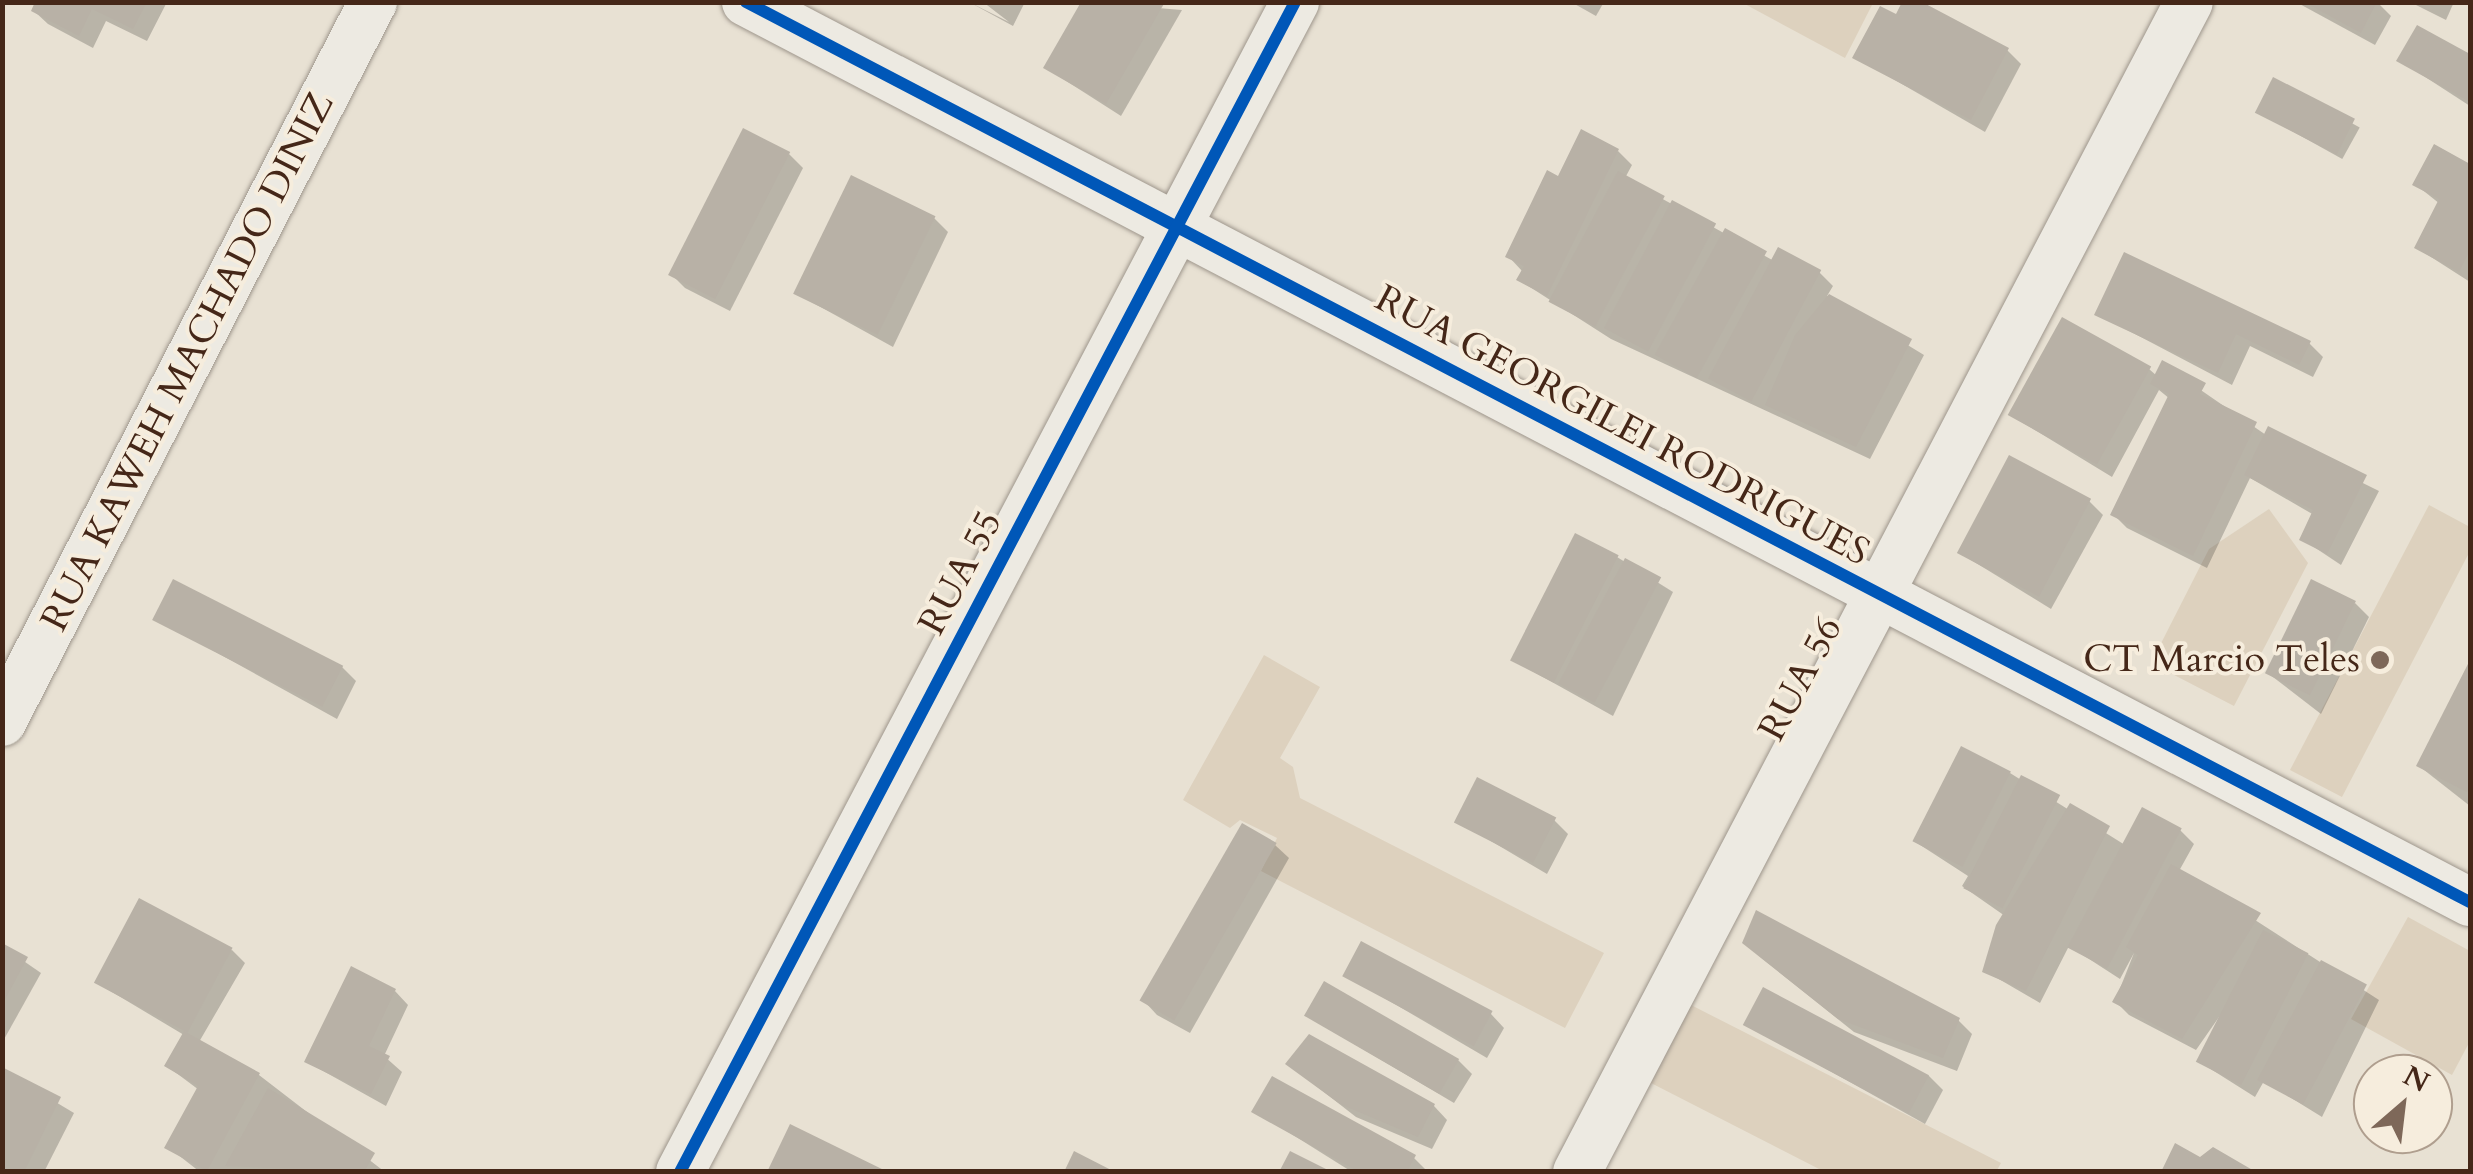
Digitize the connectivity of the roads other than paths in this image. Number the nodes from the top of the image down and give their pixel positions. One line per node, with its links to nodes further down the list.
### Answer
1 (373, 2): 7 (street, RUA KAWEH MACHADO DINIZ)
2 (746, 2): 5 (street, RUA GEORGILEI RODRIGUES)
3 (1295, 2): 5 (street, RUA 55)
4 (2189, 2): 6 (street, RUA 56)
5 (1178, 228): 6 (street, RUA GEORGILEI RODRIGUES); 9 (street, RUA 55)
6 (1879, 594): 8 (street, RUA GEORGILEI RODRIGUES); 10 (street, RUA 56)
7 (2, 722)
8 (2470, 902)
9 (680, 1172)
10 (1577, 1172)

